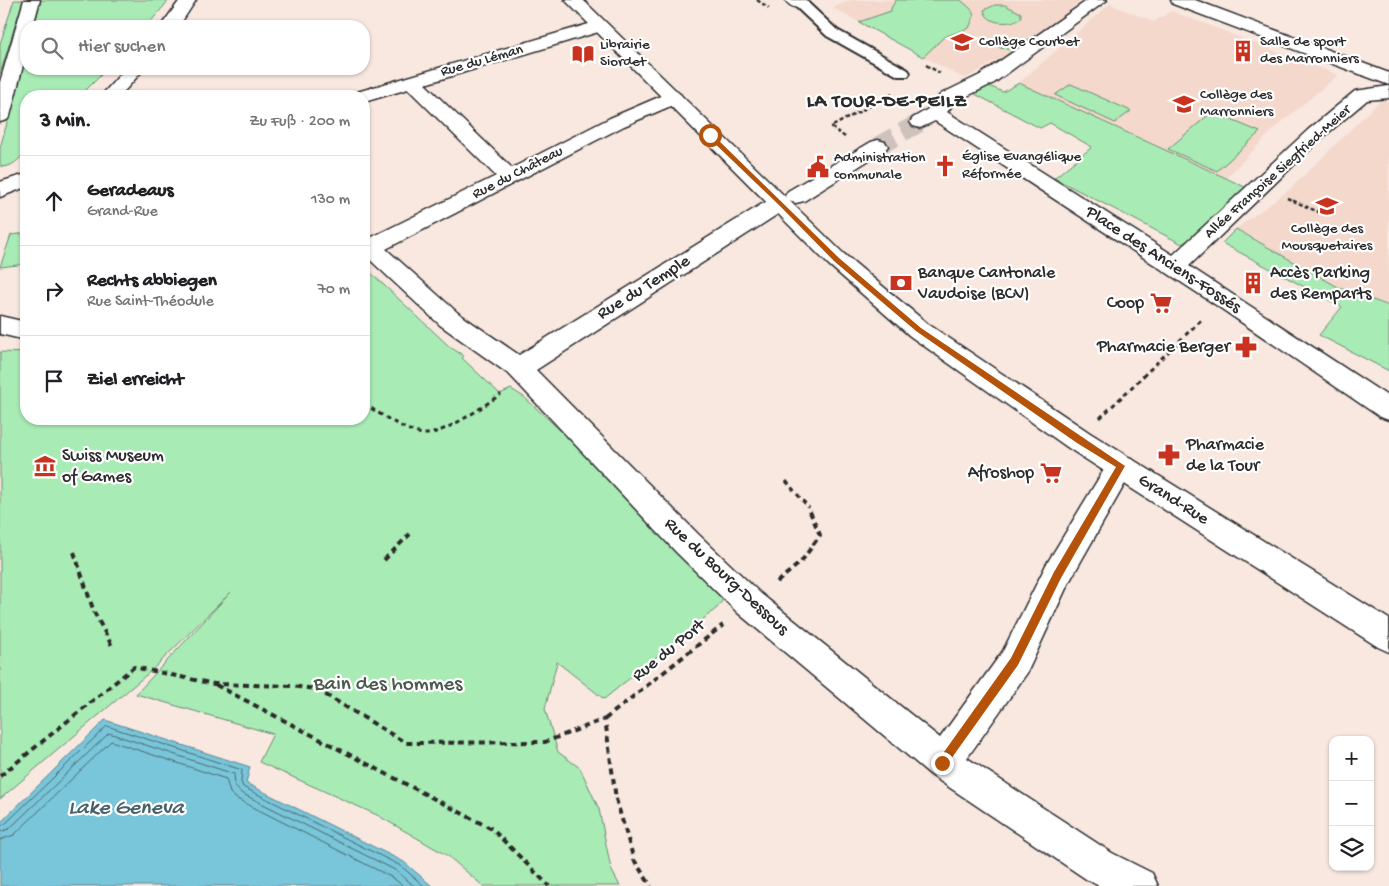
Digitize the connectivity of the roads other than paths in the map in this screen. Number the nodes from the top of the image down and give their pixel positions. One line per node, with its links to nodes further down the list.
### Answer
1 (32, 0): 7 (street)
2 (188, 0): 8 (street)
3 (572, 0): 9 (street, Grand-Rue)
4 (1099, 0): 28 (street, Place des Anciens-Fossés)
5 (1179, 0): 13 (street)
6 (797, 2): 11 (lane)
7 (26, 20)
8 (174, 20)
9 (600, 26): 14 (street, Rue du Léman); 18 (street, Grand-Rue)
10 (20, 44): 19 (street)
11 (903, 73)
12 (129, 75): 15 (street)
13 (1389, 79)
14 (412, 82): 17 (street, Rue du Léman); 21 (street)
15 (116, 90)
16 (1389, 92): 28 (street, Allée Françoise Siegfried-Meier)
17 (370, 94)
18 (673, 98): 21 (street, Rue du Château); 33 (street, Grand-Rue)
19 (0, 116)
20 (873, 149): 24 (street)
21 (510, 178): 26 (street, Rue du Château)
22 (20, 182): 23 (street)
23 (0, 190)
24 (796, 196)
25 (770, 209): 31 (street, Rue du Temple)
26 (370, 247)
27 (370, 251): 31 (street, Rue du Bourg-Dessous)
28 (1174, 267): 32 (street, Place des Anciens-Fossés)
29 (0, 325): 30 (street)
30 (20, 330)
31 (518, 368): 35 (street, Rue du Bourg-Dessous)
32 (1389, 410)
33 (1121, 466): 34 (street, Grand-Rue); 35 (street)
34 (1389, 636)
35 (942, 763): 36 (street, Rue du Bourg-Dessous)
36 (1139, 886)

